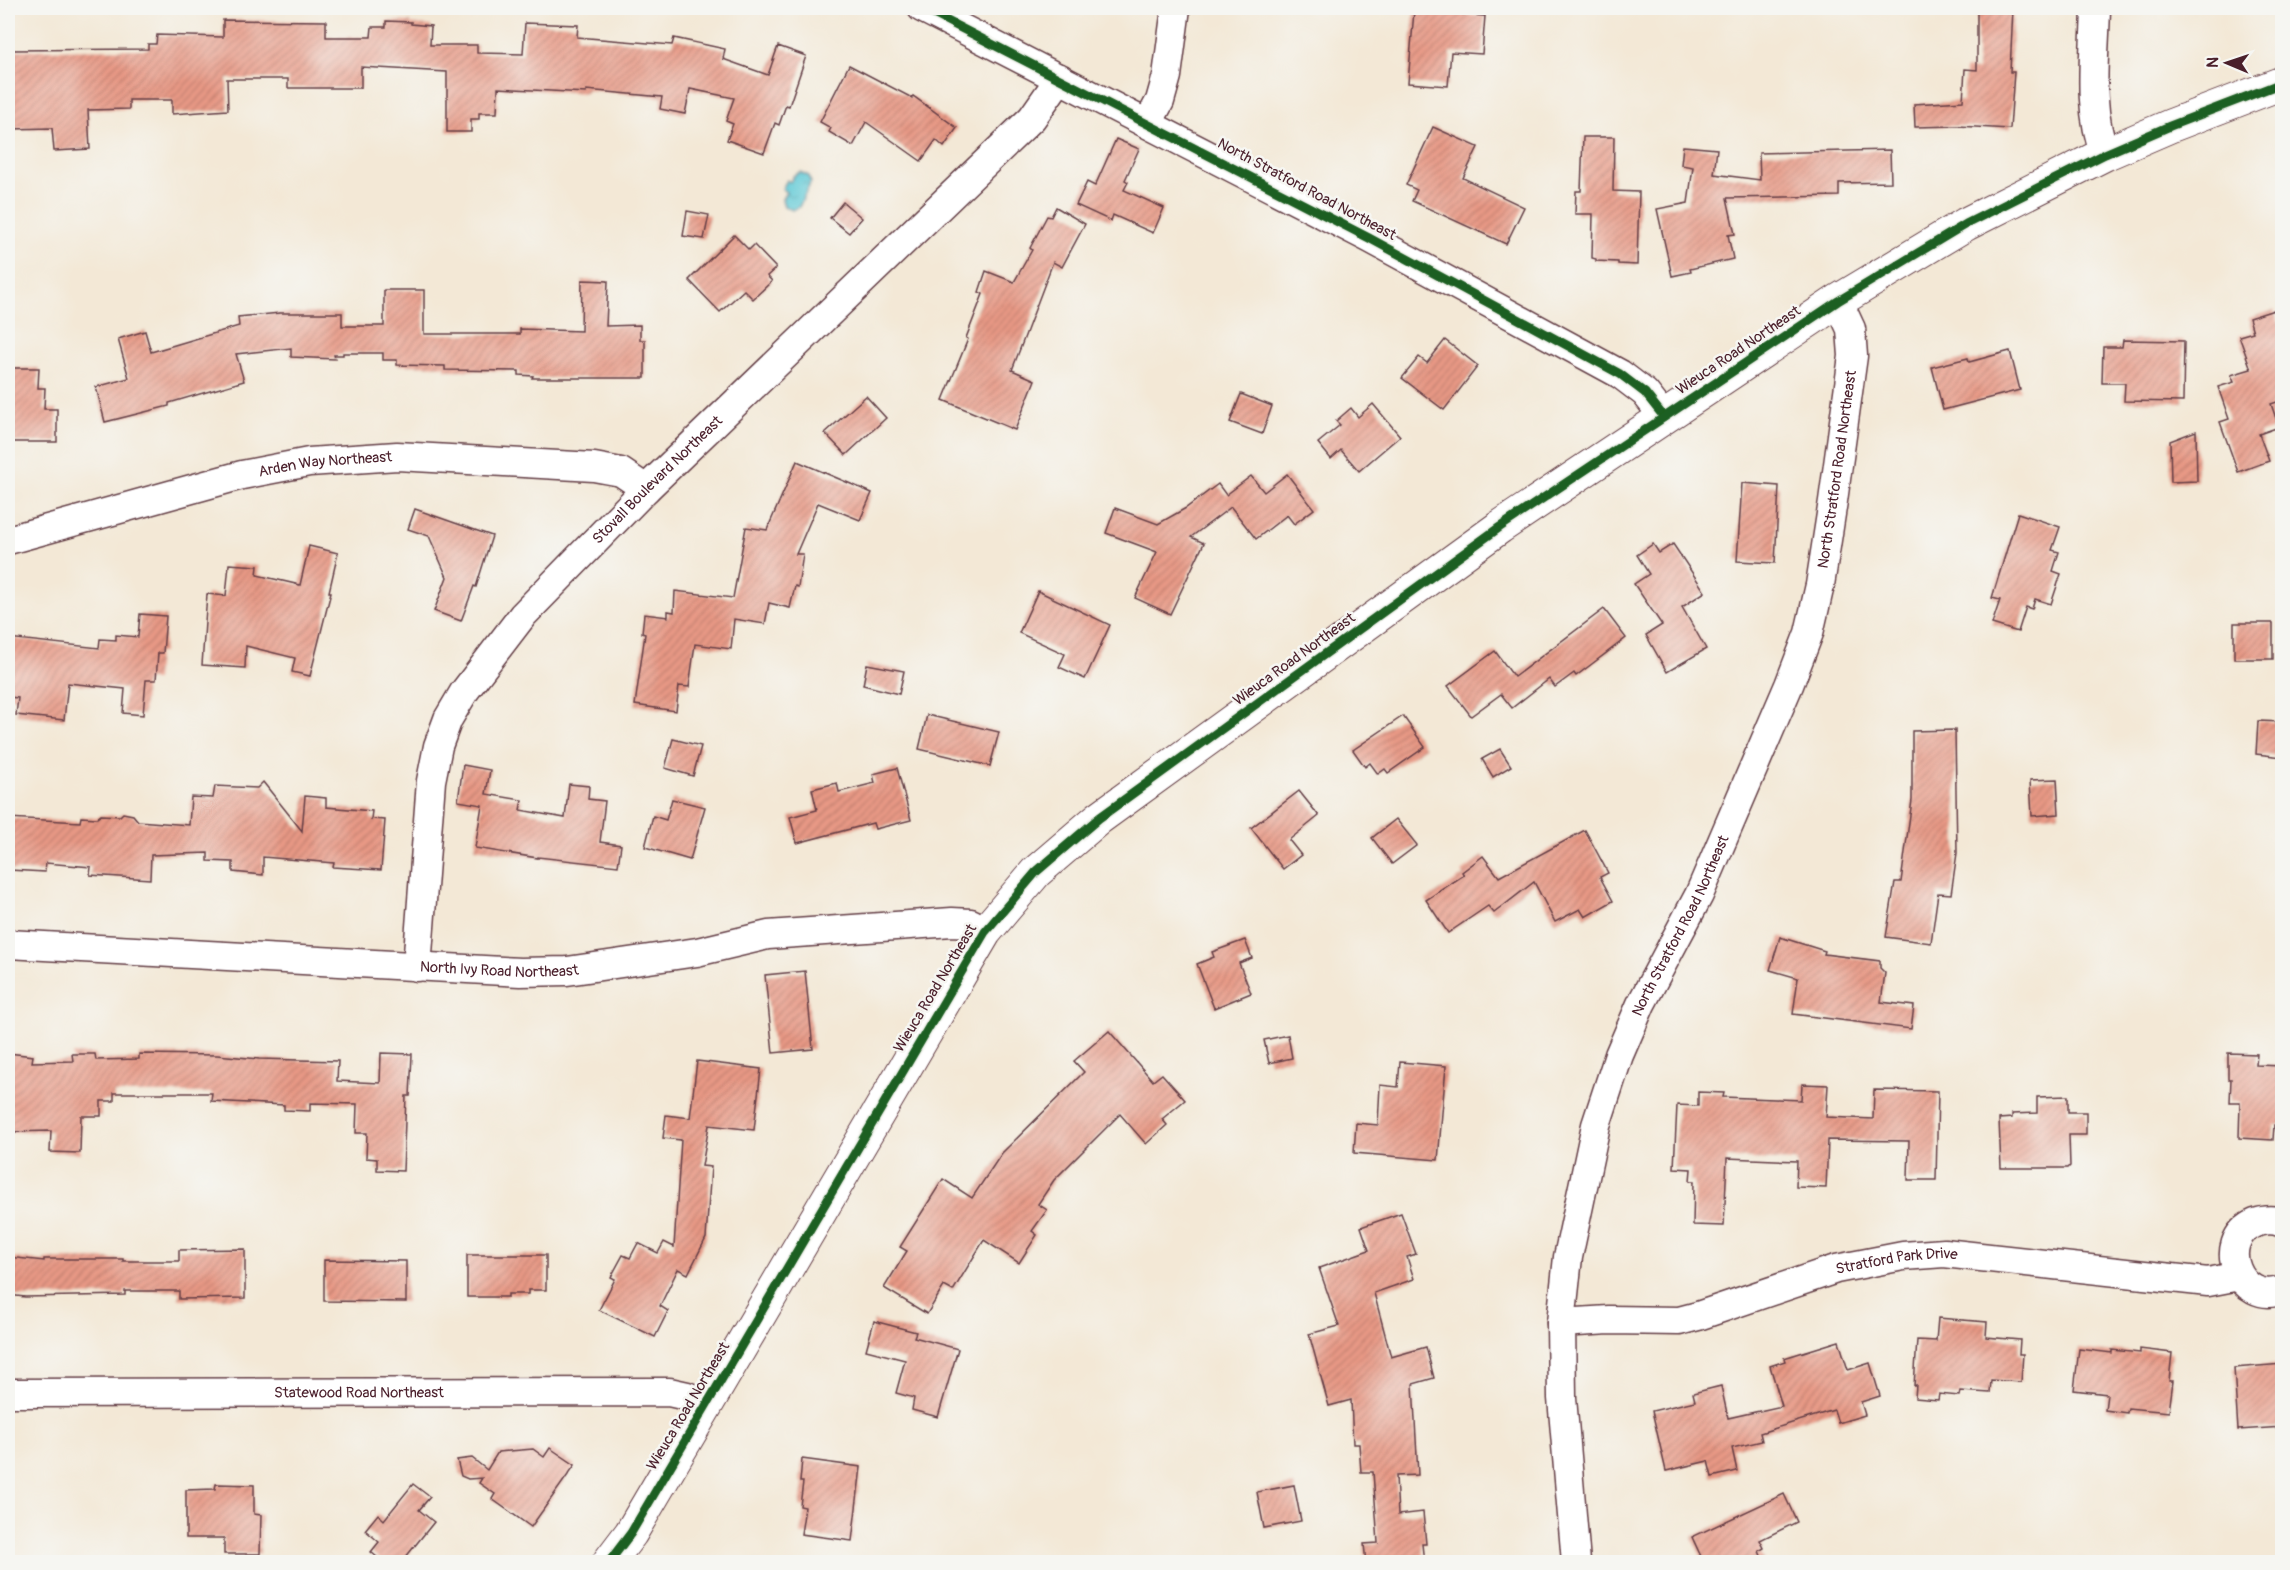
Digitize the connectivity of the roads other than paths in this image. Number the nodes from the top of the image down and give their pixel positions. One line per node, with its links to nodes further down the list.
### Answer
1 (922, 8): 4 (street, North Stratford Road Northeast)
2 (1176, 8): 6 (street)
3 (2096, 8): 7 (street)
4 (1060, 78): 6 (street, North Stratford Road Northeast); 10 (street, Stovall Boulevard Northeast)
5 (2283, 83): 7 (street, Wieuca Road Northeast)
6 (1148, 123): 9 (street, North Stratford Road Northeast)
7 (2105, 154): 8 (street, Wieuca Road Northeast)
8 (1838, 301): 9 (street, Wieuca Road Northeast); 18 (street, North Stratford Road Northeast)
9 (1664, 417): 12 (street, Wieuca Road Northeast)
10 (646, 489): 11 (street, Arden Way Northeast); 14 (street, Stovall Boulevard Northeast)
11 (8, 540)
12 (985, 932): 14 (street, North Ivy Road Northeast); 20 (street, Wieuca Road Northeast)
13 (8, 944): 14 (street, North Ivy Road Northeast)
14 (417, 967)
15 (2283, 1223): 16 (street)
16 (2239, 1276): 17 (street); 18 (street, Stratford Park Drive)
17 (2283, 1290)
18 (1561, 1323): 22 (street, North Stratford Road Northeast)
19 (8, 1394): 20 (street, Statewood Road Northeast)
20 (706, 1405): 21 (street, Wieuca Road Northeast)
21 (609, 1563)
22 (1576, 1563)

